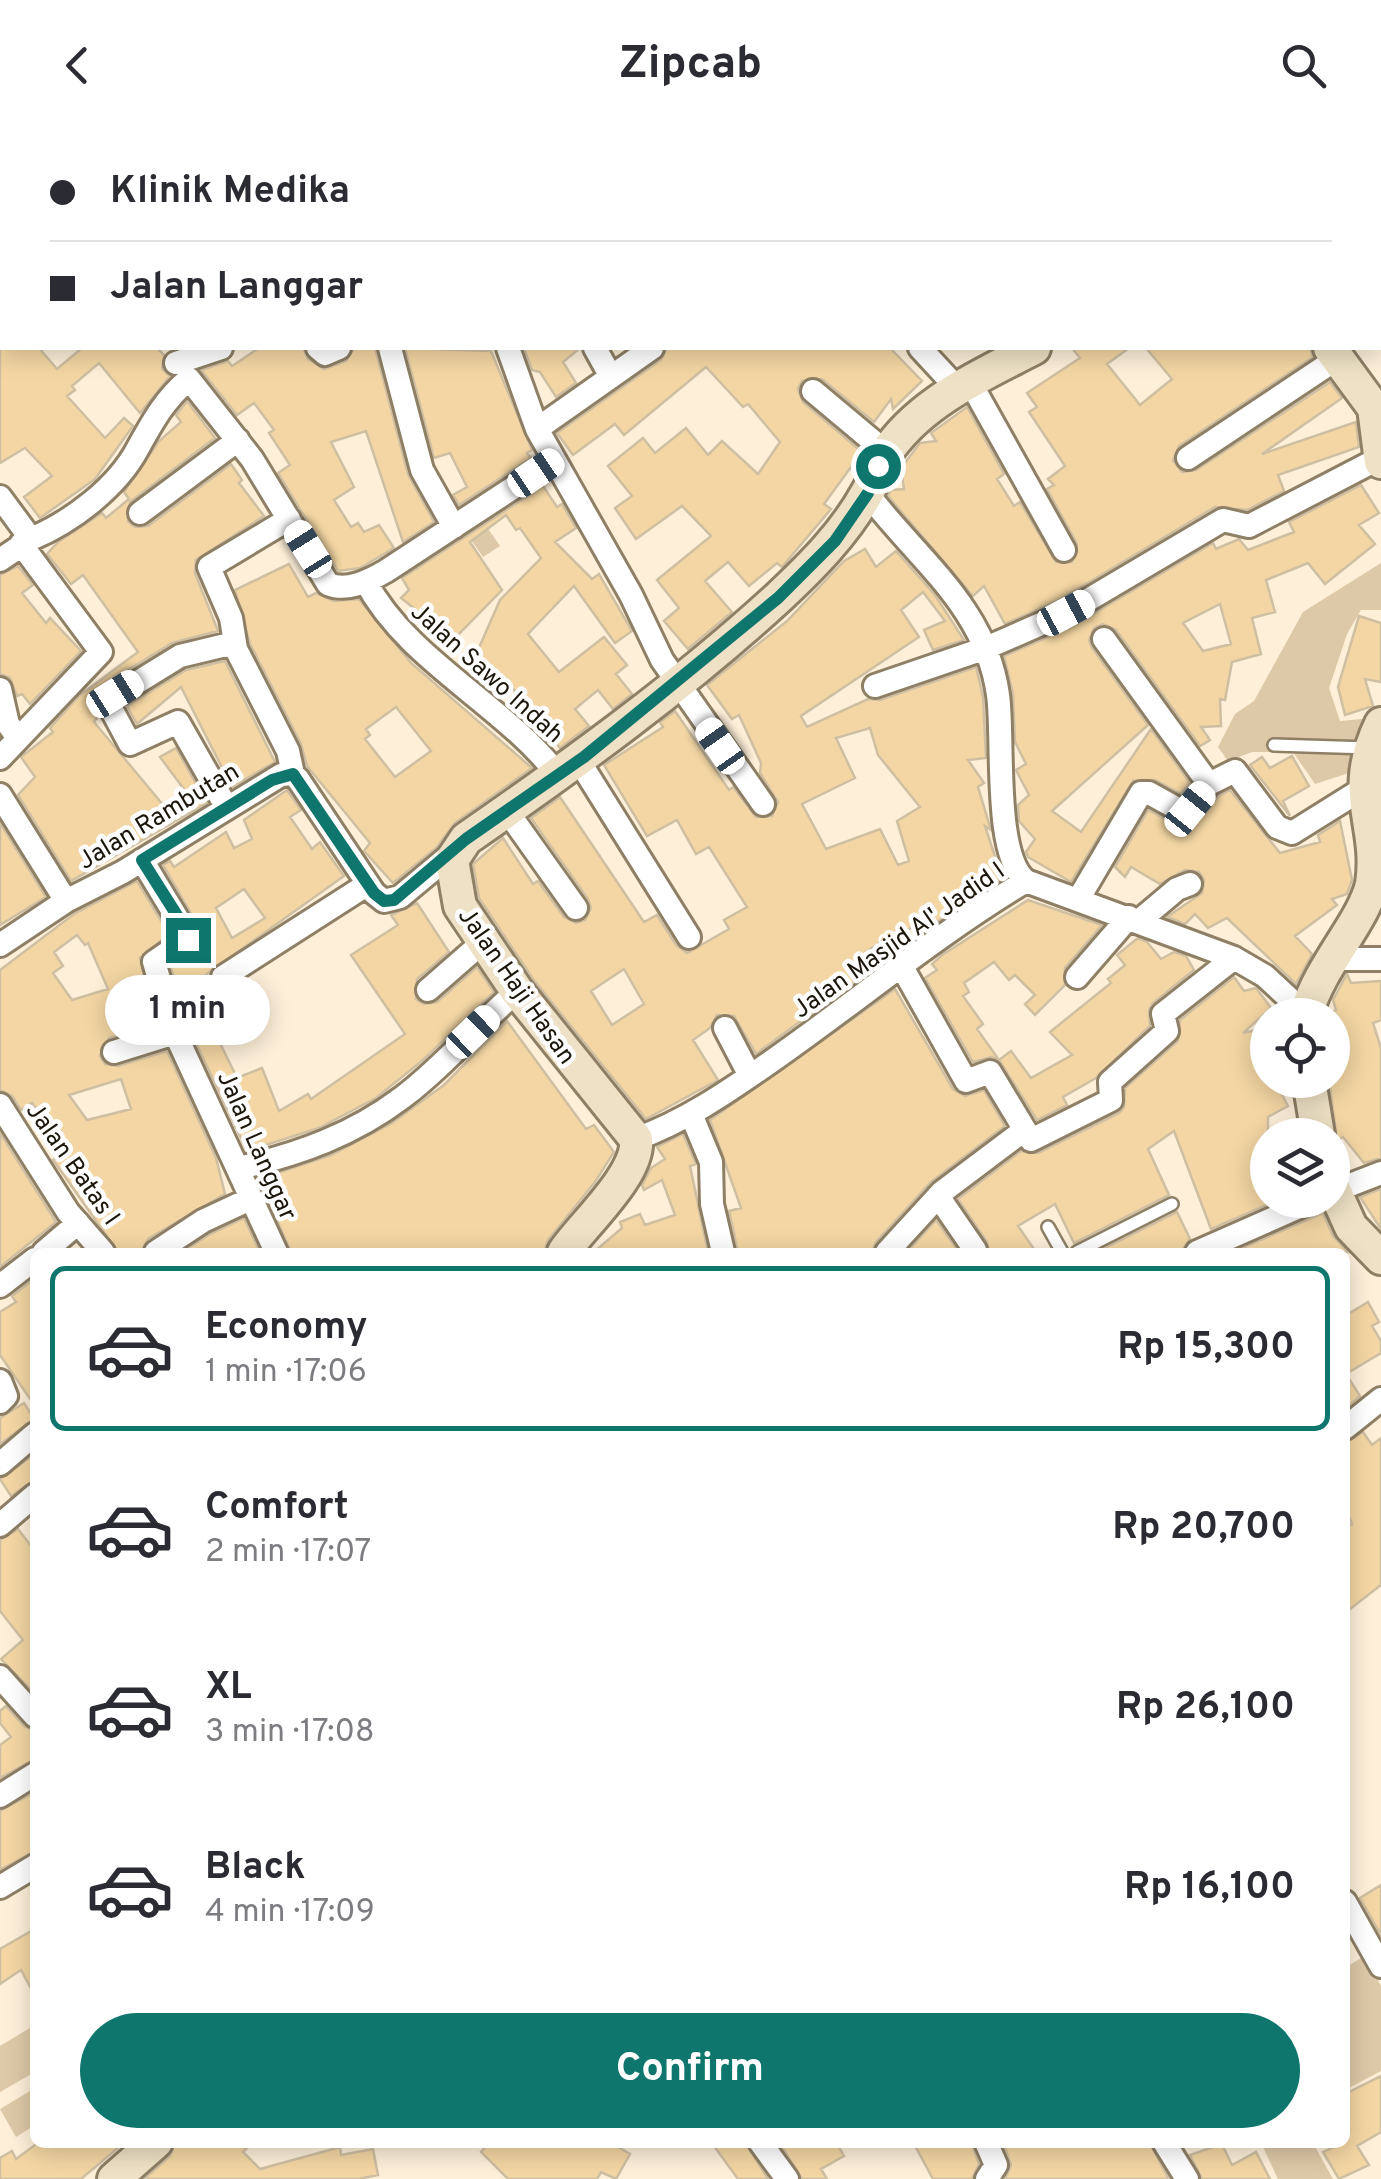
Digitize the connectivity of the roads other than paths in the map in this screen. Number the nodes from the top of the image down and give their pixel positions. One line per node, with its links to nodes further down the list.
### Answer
1 (215, 350): 9 (street)
2 (391, 350): 24 (street)
3 (509, 350): 14 (street)
4 (596, 350): 10 (street)
5 (649, 350): 10 (street)
6 (922, 350): 11 (street)
7 (1030, 350): 11 (street)
8 (1334, 353): 13 (street); 17 (street)
9 (177, 363): 15 (street); 25 (street)
10 (611, 376): 14 (street)
11 (964, 385): 16 (street); 26 (street)
12 (814, 391): 16 (street)
13 (1377, 406): 18 (street)
14 (537, 428): 19 (street)
15 (238, 440): 22 (street); 23 (street)
16 (887, 453): 20 (street)
17 (1188, 458)
18 (1381, 460): 31 (street)
19 (554, 461): 24 (street); 32 (street)
20 (868, 493): 31 (street); 32 (street)
21 (0, 497): 25 (street)
22 (140, 514)
23 (289, 518): 28 (street); 30 (street)
24 (454, 527): 28 (street)
25 (26, 541): 27 (street); 36 (street)
26 (1064, 550)
27 (0, 560)
28 (366, 582): 39 (street, Jalan Sawo Indah)
29 (1104, 639): 41 (street)
30 (234, 644): 40 (street); 45 (street)
31 (986, 648): 33 (street); 49 (street)
32 (676, 682): 39 (street); 44 (street)
33 (875, 686)
34 (0, 689): 36 (street)
35 (1376, 736): 37 (lane); 42 (street)
36 (18, 738): 38 (street)
37 (1274, 745)
38 (0, 758)
39 (568, 768): 46 (street); 57 (street, Jalan Sawo Indah)
40 (293, 774): 45 (street, Jalan Rambutan); 51 (street)
41 (1218, 779): 42 (street); 53 (street)
42 (1364, 788): 50 (street)
43 (0, 795): 54 (street)
44 (763, 804)
45 (227, 808): 48 (street, Jalan Rambutan)
46 (507, 811): 47 (street); 55 (street)
47 (454, 852): 51 (street); 58 (street, Jalan Haji Hasan)
48 (142, 860): 54 (street, Jalan Rambutan); 71 (street, Jalan Langgar)
49 (1026, 881): 53 (street, Jalan Masjid Al' Jadid I); 63 (street, Jalan Masjid Al' Jadid I)
50 (1377, 881): 61 (street)
51 (368, 884): 64 (street)
52 (1190, 884): 56 (street)
53 (1079, 898): 56 (street, Jalan Masjid Al' Jadid I)
54 (66, 901): 59 (street, Jalan Rambutan)
55 (576, 908)
56 (1134, 919): 60 (street, Jalan Masjid Al' Jadid I); 65 (street)
57 (690, 937)
58 (484, 941): 66 (street); 67 (street, Jalan Haji Hasan)
59 (0, 945)
60 (1234, 958): 68 (street, Jalan Masjid Al' Jadid I); 76 (street)
61 (1328, 959): 62 (street); 69 (street)
62 (1381, 959)
63 (902, 968): 73 (street, Jalan Masjid Al' Jadid I); 76 (street)
64 (223, 977)
65 (1077, 977)
66 (428, 990)
67 (517, 991): 77 (street, Jalan Haji Hasan); 78 (street)
68 (1289, 998)
69 (1312, 998)
70 (726, 1028): 73 (street)
71 (175, 1033): 72 (street); 78 (street, Jalan Langgar)
72 (114, 1052)
73 (750, 1076): 75 (street, Jalan Masjid Al' Jadid I)
74 (0, 1106): 86 (street, Jalan Batas I)
75 (691, 1114): 77 (street, Jalan Masjid Al' Jadid I); 94 (street)
76 (1023, 1131): 81 (street)
77 (636, 1140): 93 (street)
78 (239, 1168): 82 (street, Jalan Langgar)
79 (1381, 1173): 80 (street)
80 (1350, 1184)
81 (938, 1196): 95 (street); 96 (street)
82 (250, 1199): 91 (street); 92 (street, Jalan Langgar)
83 (1172, 1204): 98 (lane)
84 (1282, 1218): 88 (street)
85 (1345, 1218): 100 (street)
86 (78, 1223): 89 (street); 90 (street, Jalan Batas I)
87 (1048, 1226): 97 (lane)
88 (1231, 1246)
89 (49, 1248)
90 (100, 1248)
91 (162, 1248)
92 (274, 1248)
93 (567, 1248)
94 (721, 1248)
95 (891, 1248)
96 (974, 1248)
97 (1060, 1248)
98 (1085, 1248)
99 (30, 1263): 101 (street)
100 (1380, 1263)
101 (0, 1286)
102 (1380, 1401): 103 (street)
103 (1350, 1424)
104 (30, 1438): 105 (street)
105 (0, 1464)
106 (30, 1498): 107 (street)
107 (0, 1525)
108 (0, 1678): 109 (street)
109 (30, 1702)
110 (30, 1777): 111 (street)
111 (0, 1796)
112 (30, 1869): 113 (street)
113 (0, 1888)
114 (1350, 1911): 115 (street)
115 (1381, 1966)
116 (149, 2148): 120 (street)
117 (764, 2148): 121 (street)
118 (989, 2148): 122 (street)
119 (1168, 2148): 123 (street)
120 (114, 2179)
121 (787, 2179)
122 (986, 2179)
123 (1187, 2179)

